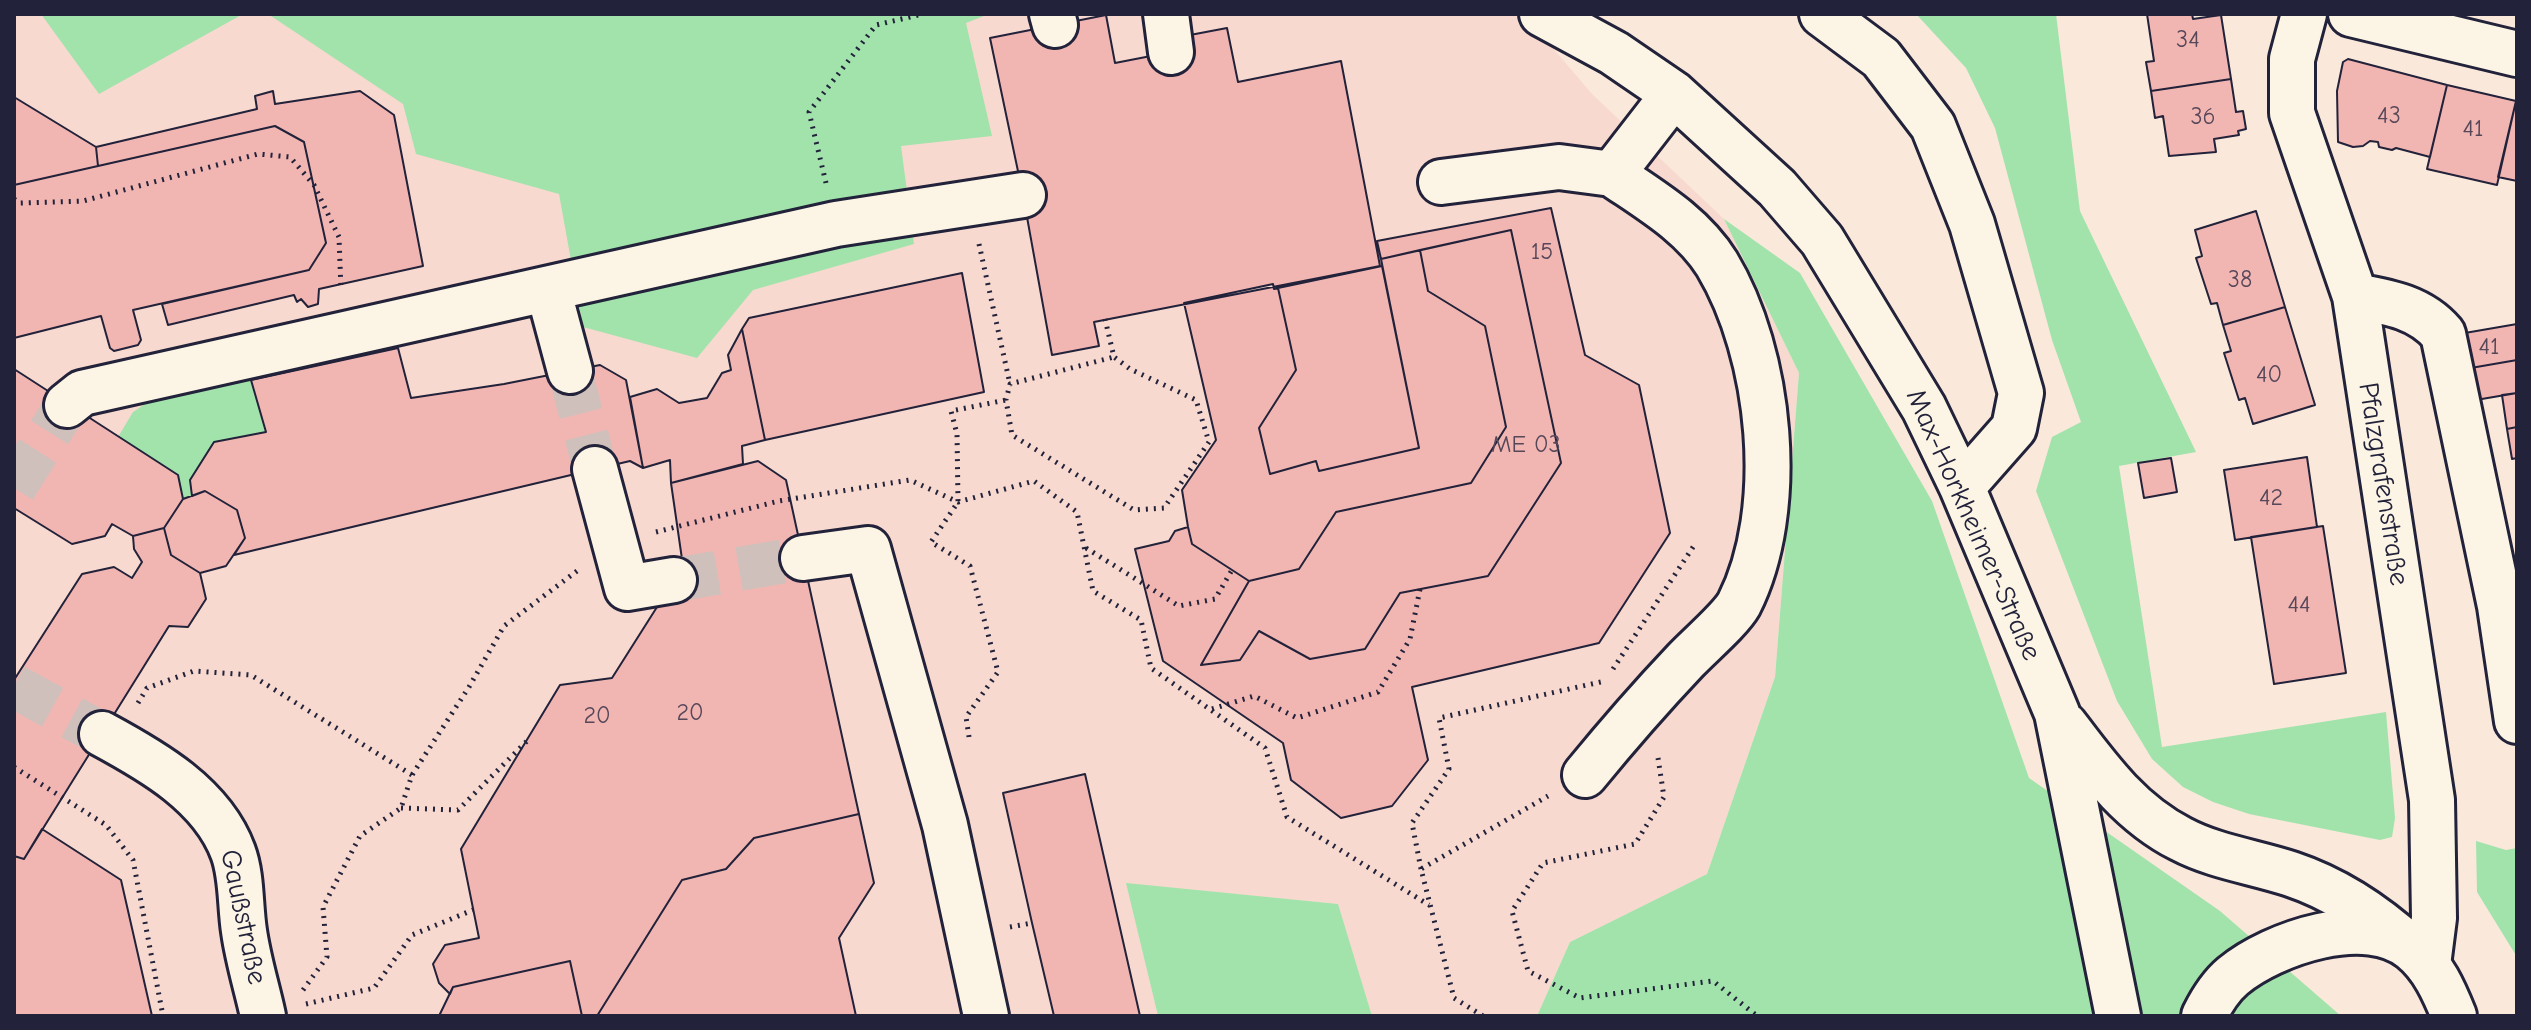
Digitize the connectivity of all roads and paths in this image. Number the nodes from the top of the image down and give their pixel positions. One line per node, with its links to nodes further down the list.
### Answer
1 (923, 14): 13 (path)
2 (1542, 14): 7 (street, Max-Horkheimer-Straße)
3 (1822, 14): 24 (street)
4 (2304, 14): 16 (street, Pfalzgrafenstraße)
5 (2351, 14): 6 (street)
6 (2517, 54)
7 (1674, 94): 8 (street); 24 (street, Max-Horkheimer-Straße)
8 (1612, 174): 9 (street); 42 (street)
9 (1441, 182)
10 (1023, 195): 12 (street)
11 (14, 199): 15 (path)
12 (969, 202): 13 (street); 20 (path)
13 (836, 224): 14 (street)
14 (548, 289): 19 (street); 22 (street)
15 (352, 294)
16 (2355, 296): 36 (street); 48 (street, Pfalzgrafenstraße)
17 (1105, 319): 18 (path)
18 (1114, 357): 20 (path); 21 (path)
19 (570, 371)
20 (1010, 384): 21 (path)
21 (1006, 400): 25 (path)
22 (67, 405)
23 (595, 469): 26 (street)
24 (1962, 487): 35 (street, Max-Horkheimer-Straße)
25 (958, 502): 26 (path); 28 (path); 39 (path)
26 (615, 542): 31 (street); 41 (path)
27 (1695, 544): 45 (path)
28 (1085, 548): 30 (path); 34 (path)
29 (803, 558): 52 (street)
30 (1232, 570)
31 (674, 580)
32 (1420, 589): 34 (path)
33 (147, 688): 41 (path)
34 (1211, 709): 46 (path)
35 (2057, 713): 48 (street, Max-Horkheimer-Straße); 55 (street, Max-Horkheimer-Straße)
36 (2517, 721)
37 (102, 734): 50 (street, Gaußstraße)
38 (527, 741): 43 (path)
39 (970, 743)
40 (14, 767): 51 (path)
41 (412, 775): 43 (path)
42 (1585, 775): 45 (path)
43 (401, 808): 49 (path)
44 (1565, 858): 54 (path)
45 (1421, 869): 46 (path)
46 (1429, 905): 53 (path)
47 (473, 910): 50 (path)
48 (2419, 956): 56 (street); 57 (street)
49 (327, 957)
50 (284, 1010)
51 (163, 1016)
52 (986, 1016)
53 (1483, 1016)
54 (1757, 1016)
55 (2118, 1016)
56 (2204, 1016)
57 (2454, 1016)

